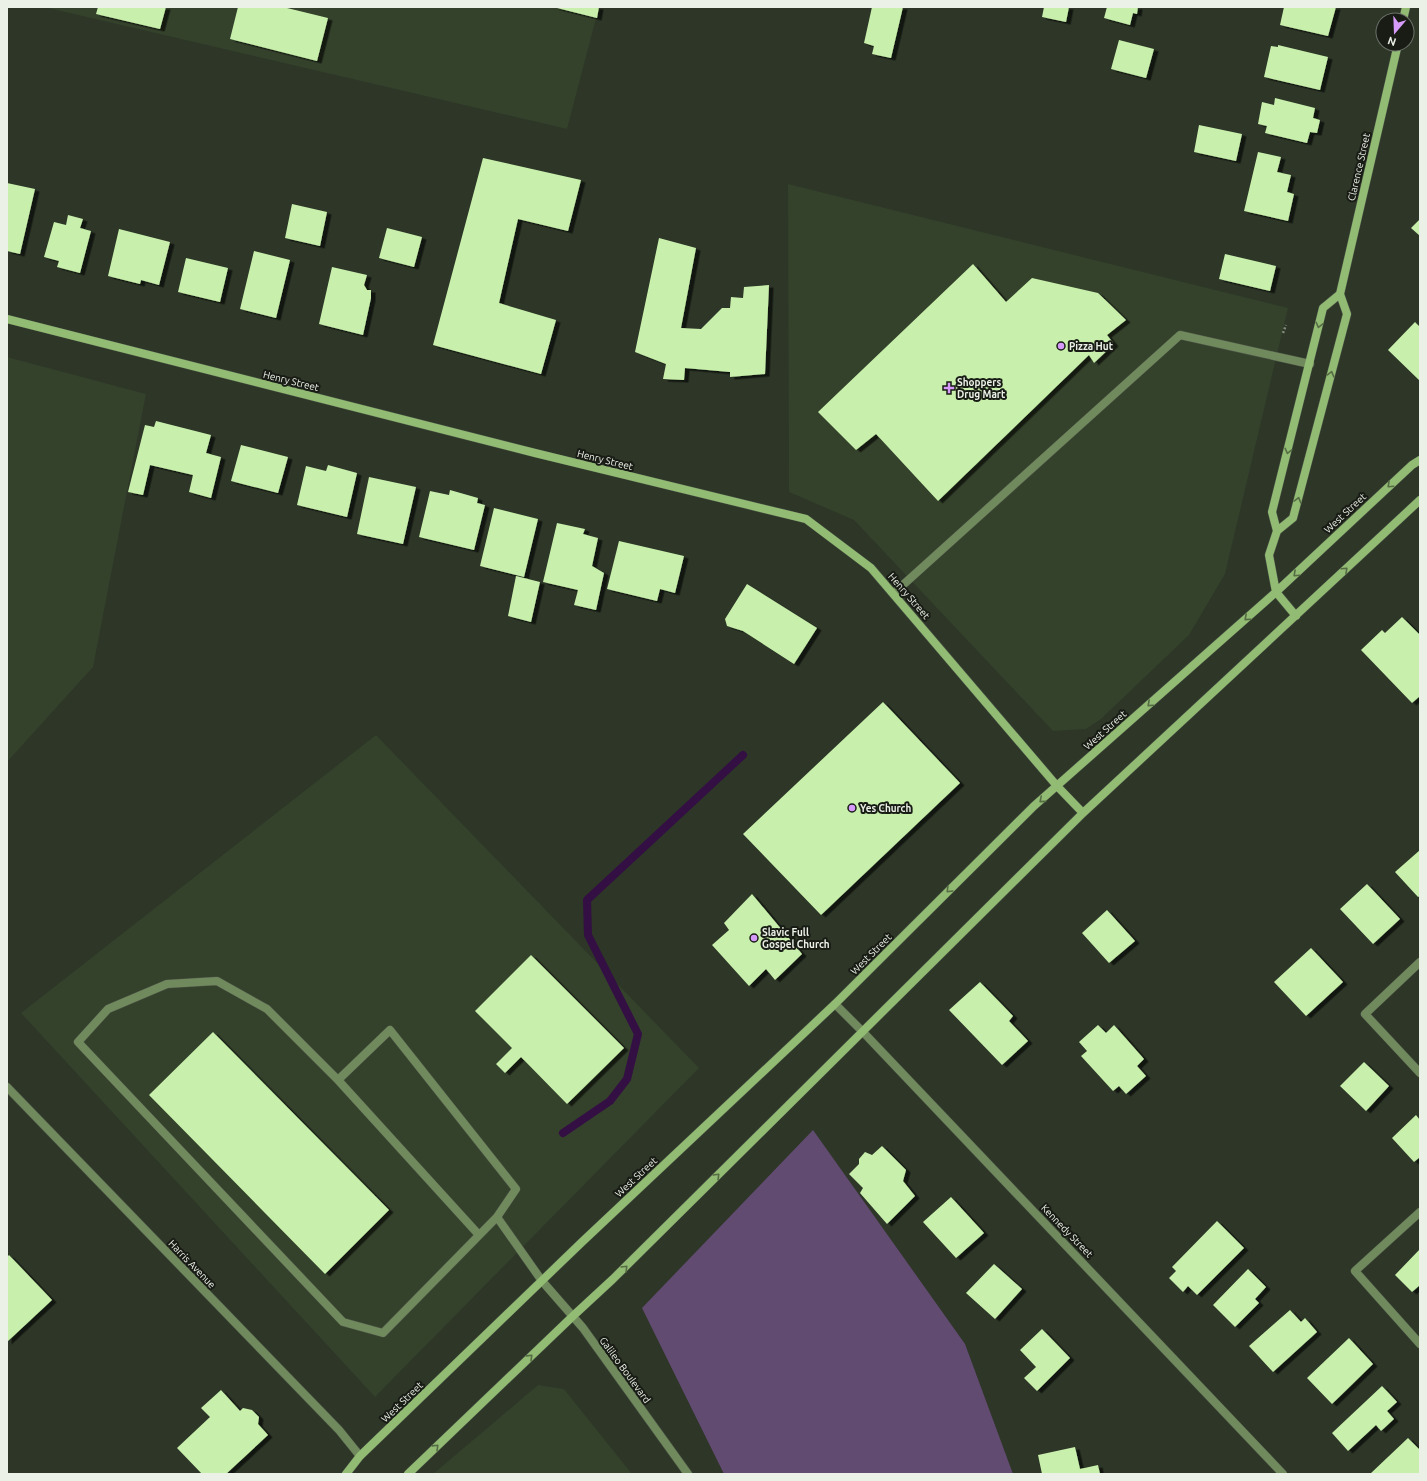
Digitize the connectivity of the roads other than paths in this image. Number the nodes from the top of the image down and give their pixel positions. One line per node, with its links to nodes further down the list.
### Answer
1 (1396, 52): 2 (main road, Clarence Street)
2 (1340, 294): 4 (main road, one-way to 4); 7 (main road, one-way to 2)
3 (7, 319): 9 (main road, Henry Street)
4 (1310, 364): 7 (main road, one-way to 7); 9 (street)
5 (1420, 460): 8 (main road, West Street, one-way to 8)
6 (1420, 500): 10 (main road, one-way to 6)
7 (1277, 531): 8 (main road)
8 (1276, 592): 10 (main road); 11 (main road, West Street, one-way to 11)
9 (894, 593): 11 (main road, Henry Street)
10 (1296, 616): 12 (main road)
11 (1058, 786): 12 (main road, Henry Street); 14 (main road, West Street, one-way to 14)
12 (1084, 813): 15 (main road)
13 (1420, 962): 16 (street)
14 (835, 1004): 15 (street, Kennedy Street); 22 (main road, West Street)
15 (864, 1032): 23 (main road, one-way to 15); 29 (street, Kennedy Street)
16 (1420, 1073)
17 (338, 1080): 20 (street); 21 (street); 21 (street)
18 (7, 1087): 25 (street, Harris Avenue)
19 (1420, 1212): 24 (street)
20 (497, 1217): 21 (street); 22 (street, Galileo Boulevard)
21 (479, 1235)
22 (542, 1281): 23 (street, Galileo Boulevard); 25 (main road, West Street)
23 (573, 1316): 27 (main road, one-way to 23); 28 (street, Galileo Boulevard)
24 (1420, 1344)
25 (360, 1456): 26 (main road, West Street)
26 (346, 1474)
27 (408, 1474)
28 (688, 1474)
29 (1283, 1474)

